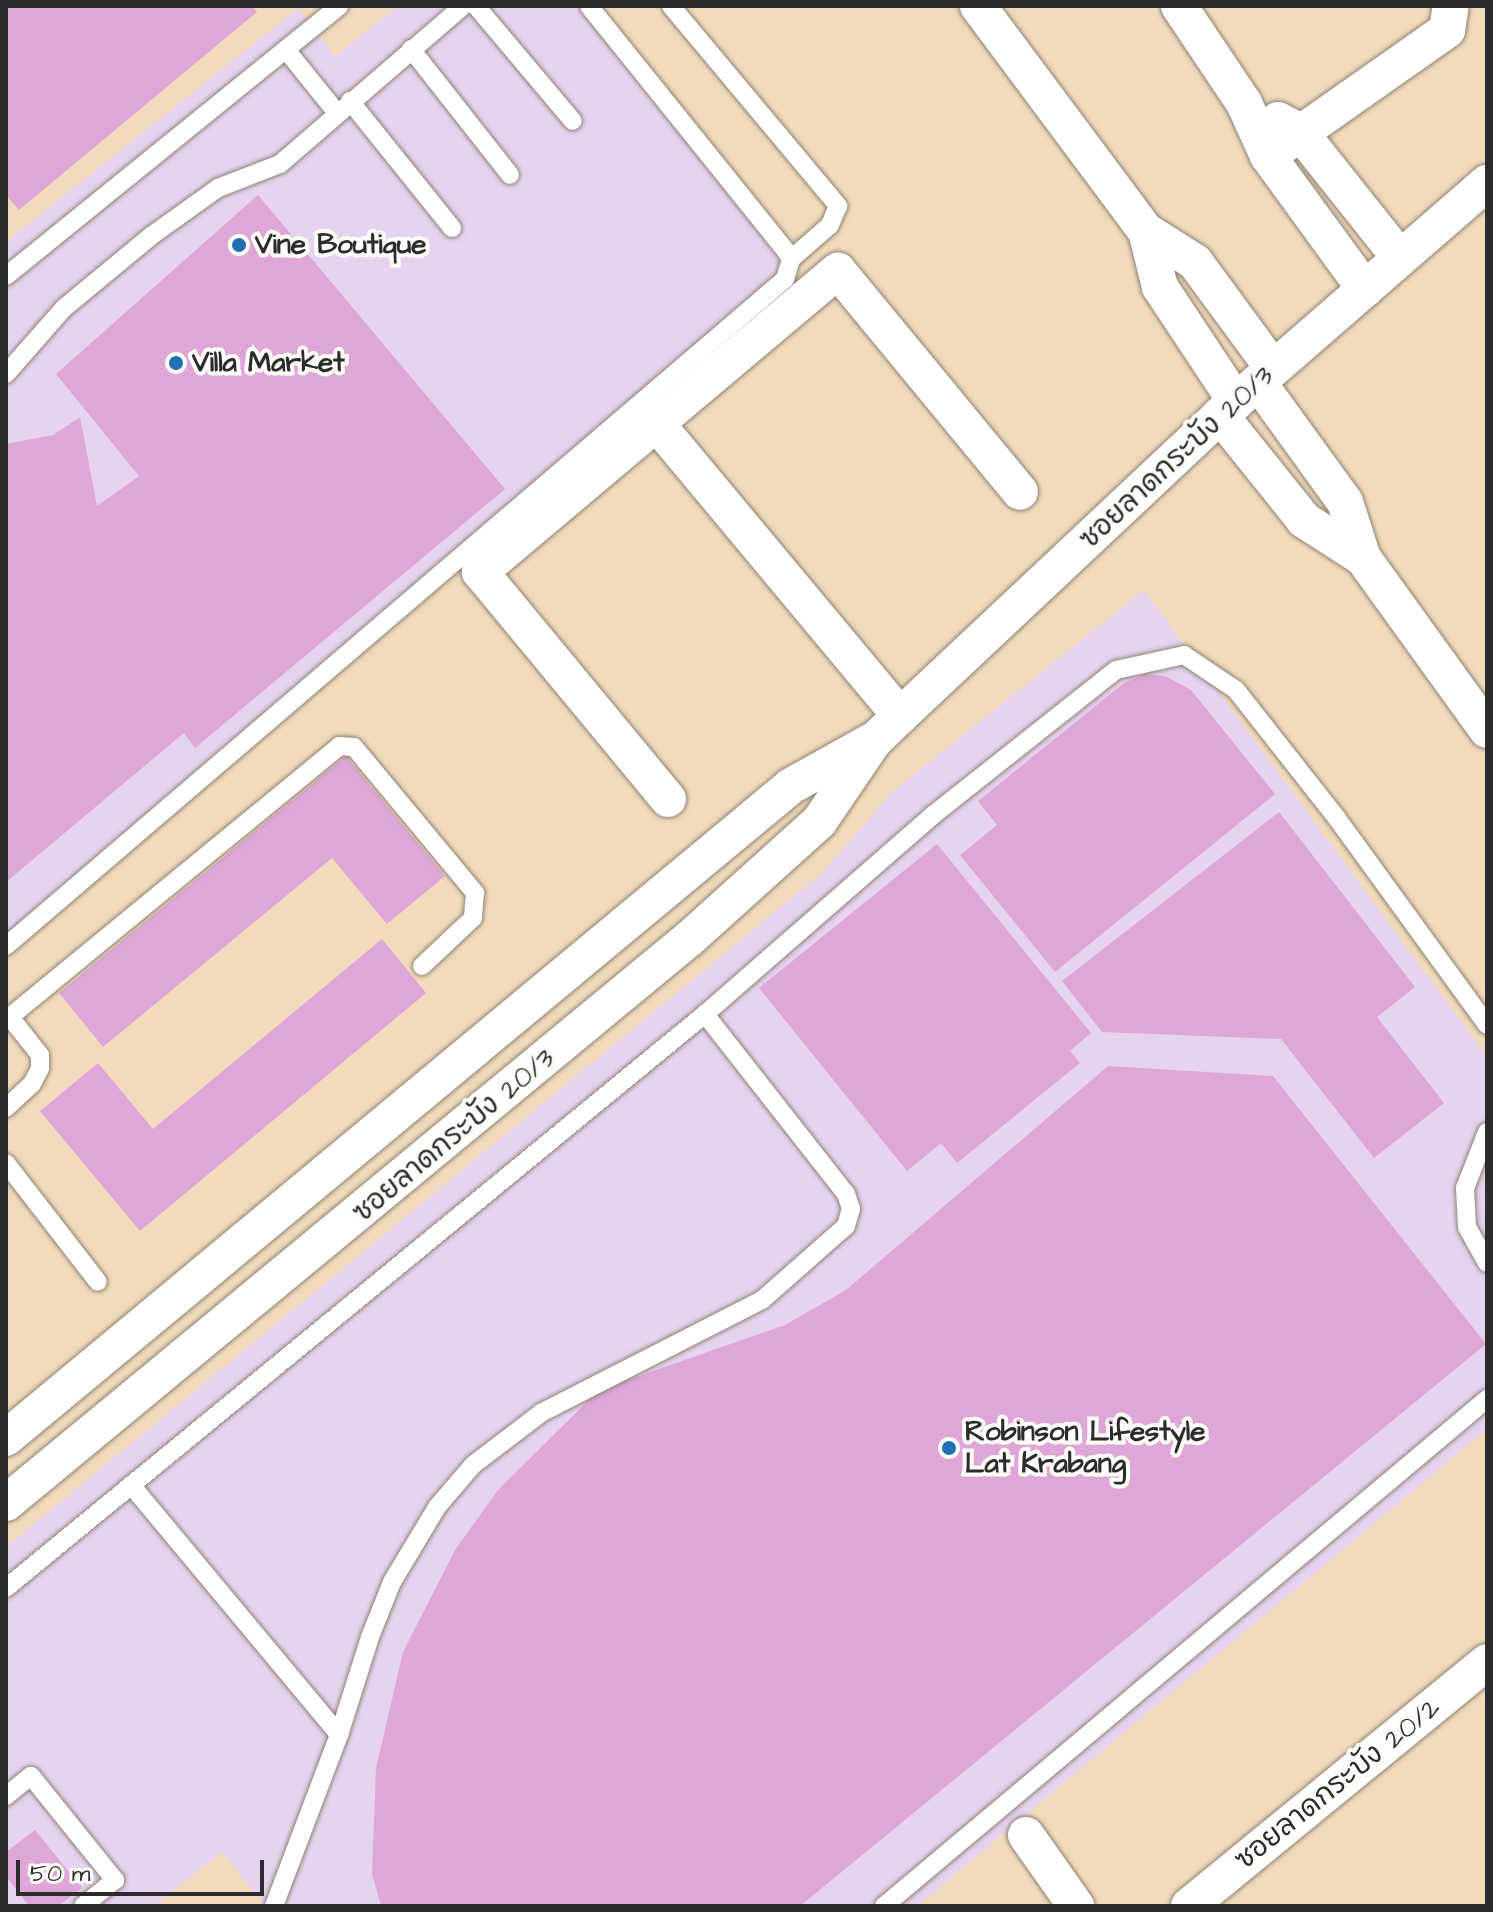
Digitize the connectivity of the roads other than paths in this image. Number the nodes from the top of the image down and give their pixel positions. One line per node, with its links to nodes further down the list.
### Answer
1 (463, 6): 9 (lane)
2 (476, 6): 13 (lane)
3 (589, 6): 21 (lane)
4 (671, 6): 21 (lane)
5 (978, 6): 19 (street)
6 (1179, 6): 11 (street)
7 (1451, 6): 14 (street)
8 (336, 7): 10 (lane)
9 (411, 49): 12 (lane); 16 (lane)
10 (287, 51): 12 (lane); 22 (lane)
11 (1244, 103): 14 (street); 15 (street)
12 (344, 107): 18 (lane); 24 (lane)
13 (573, 121)
14 (1299, 131): 15 (street); 20 (street)
15 (1268, 156): 23 (street)
16 (510, 175)
17 (1487, 183): 20 (street, ซอยลาดกระบัง 20/3)
18 (452, 228)
19 (1146, 231): 25 (street); 25 (street)
20 (1400, 258): 23 (street, ซอยลาดกระบัง 20/3)
21 (791, 259): 35 (lane)
22 (6, 276)
23 (1365, 289): 25 (street, ซอยลาดกระบัง 20/3)
24 (6, 374)
25 (1246, 392): 28 (street); 28 (street); 29 (street, ซอยลาดกระบัง 20/3)
26 (657, 424): 27 (street); 29 (street); 32 (street)
27 (1020, 492)
28 (1363, 558): 30 (street)
29 (900, 716): 31 (street, ซอยลาดกระบัง 20/3)
30 (1487, 730)
31 (874, 741): 33 (street, ซอยลาดกระบัง 20/3); 34 (street, ซอยลาดกระบัง 20/3)
32 (668, 799)
33 (656, 897): 34 (street); 37 (street, ซอยลาดกระบัง 20/3)
34 (690, 938): 41 (street, ซอยลาดกระบัง 20/3)
35 (6, 946)
36 (422, 966): 39 (lane)
37 (542, 989): 41 (street); 47 (street, ซอยลาดกระบัง 20/3)
38 (705, 1014): 40 (lane); 51 (lane); 55 (lane)
39 (8, 1018): 42 (lane)
40 (1487, 1025)
41 (578, 1034): 48 (street, ซอยลาดกระบัง 20/3)
42 (6, 1108)
43 (1487, 1132): 45 (lane)
44 (6, 1163): 46 (lane)
45 (1487, 1263)
46 (98, 1282)
47 (129, 1333): 48 (street); 50 (street, ซอยลาดกระบัง 20/3)
48 (166, 1374): 52 (street, ซอยลาดกระบัง 20/3)
49 (1487, 1399): 60 (lane)
50 (6, 1438)
51 (131, 1485): 53 (lane); 55 (lane)
52 (6, 1503)
53 (6, 1588)
54 (1487, 1662): 62 (street, ซอยลาดกระบัง 20/2)
55 (339, 1735): 59 (lane)
56 (6, 1796): 58 (lane)
57 (1026, 1835): 61 (street)
58 (83, 1906)
59 (272, 1906)
60 (884, 1906)
61 (1076, 1906)
62 (1189, 1906)

